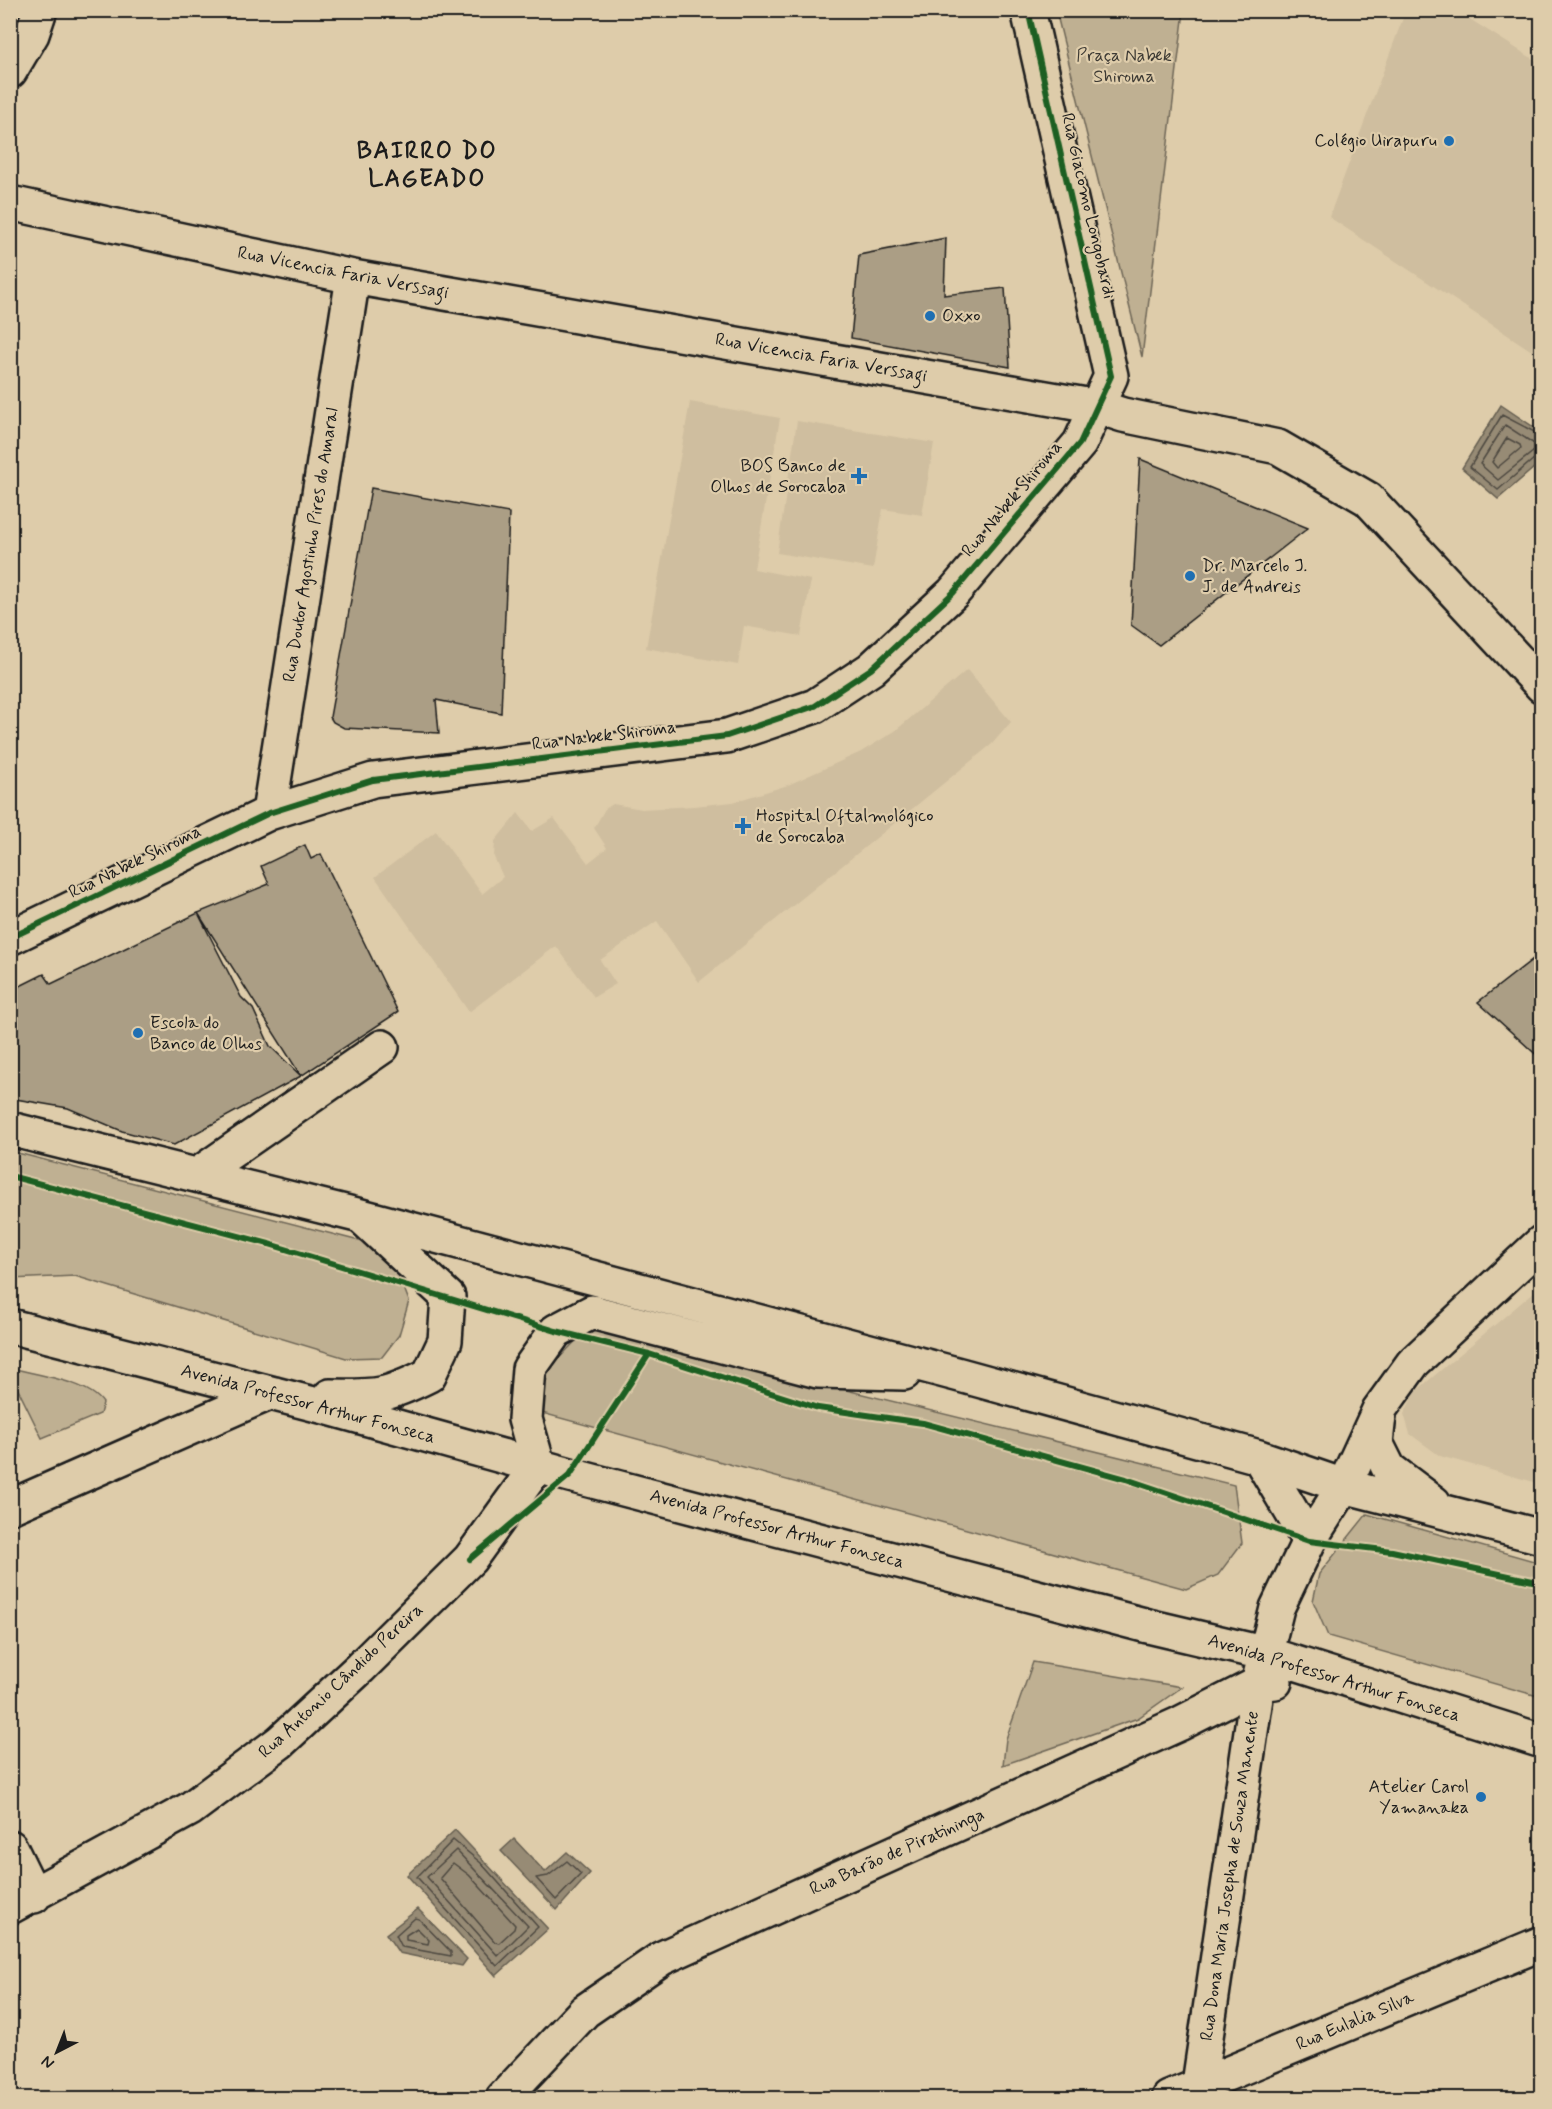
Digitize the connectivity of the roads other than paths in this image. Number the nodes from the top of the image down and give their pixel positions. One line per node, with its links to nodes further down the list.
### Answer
1 (40, 10): 3 (street)
2 (1028, 10): 6 (street, Rua Giacomo Longobardi)
3 (10, 71)
4 (10, 203): 5 (street, Rua Vicencia Faria Verssagi)
5 (353, 277): 6 (street, Rua Vicencia Faria Verssagi); 8 (street, Rua Doutor Agostinho Pires do Amaral)
6 (1098, 407): 7 (street, Rua Vicencia Faria Verssagi); 8 (street, Rua Nabek Shiroma)
7 (1542, 687)
8 (269, 813): 9 (street, Rua Nabek Shiroma)
9 (10, 939)
10 (381, 1047): 12 (street)
11 (10, 1129): 12 (street)
12 (197, 1175): 13 (street)
13 (361, 1216): 16 (street); 17 (street)
14 (1542, 1242): 18 (street, Rua Dona Maria Josepha de Souza Manente)
15 (10, 1326): 17 (street, Avenida Professor Arthur Fonseca)
16 (960, 1375): 19 (street); 20 (street)
17 (267, 1394): 20 (street, Avenida Professor Arthur Fonseca); 22 (street)
18 (1379, 1410): 21 (street, Rua Dona Maria Josepha de Souza Manente); 23 (street)
19 (1259, 1457): 21 (street); 25 (street)
20 (538, 1465): 27 (street, Avenida Professor Arthur Fonseca); 31 (street, Rua Antonio Cândido Pereira)
21 (1344, 1486): 23 (street); 25 (street, Rua Dona Maria Josepha de Souza Manente)
22 (10, 1507)
23 (1446, 1511): 24 (street)
24 (1542, 1537)
25 (1309, 1541): 26 (street, Rua Dona Maria Josepha de Souza Manente)
26 (1277, 1608): 27 (street); 28 (street, Rua Dona Maria Josepha de Souza Manente)
27 (1218, 1643): 28 (street, Avenida Professor Arthur Fonseca)
28 (1263, 1669): 29 (street, Avenida Professor Arthur Fonseca); 33 (street, Rua Dona Maria Josepha de Souza Manente); 34 (street, Rua Barão de Piratininga)
29 (1542, 1742)
30 (10, 1847): 31 (street)
31 (22, 1901)
32 (1542, 1943): 33 (street, Rua Eulalia Silva)
33 (1198, 2092): 35 (street, Rua Eulalia Silva)
34 (503, 2098)
35 (1169, 2098)

